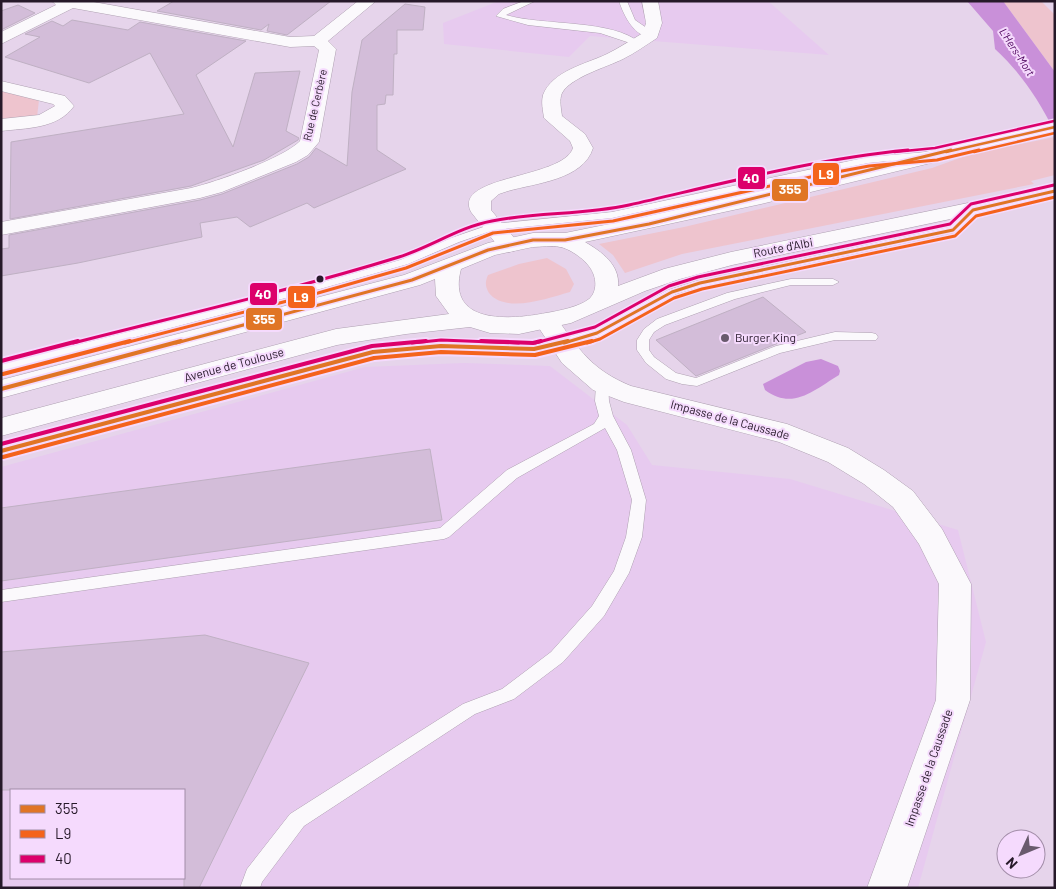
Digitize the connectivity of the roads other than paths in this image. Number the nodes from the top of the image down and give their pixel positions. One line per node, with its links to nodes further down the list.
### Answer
1 (368, 1): 8 (street)
2 (531, 1): 7 (lane)
3 (623, 1): 7 (lane)
4 (650, 1): 7 (street)
5 (65, 2): 6 (street); 8 (street)
6 (1, 39)
7 (643, 39): 15 (street)
8 (318, 41): 16 (street, Rue de Cerbère)
9 (1, 86): 10 (street)
10 (1, 126)
11 (1055, 127): 12 (street)
12 (936, 154): 15 (lane); 17 (street)
13 (1049, 193): 14 (street, Route d'Albi)
14 (973, 210): 21 (street, Route d'Albi); 23 (lane, Route d'Albi)
15 (492, 226): 18 (street); 25 (lane)
16 (1, 228)
17 (565, 240): 18 (street); 21 (street)
18 (509, 245): 19 (street)
19 (450, 266): 22 (street); 26 (street)
20 (833, 282): 24 (lane)
21 (598, 303): 23 (street, Route d'Albi)
22 (471, 319): 23 (street, Route d'Albi); 28 (street, Avenue de Toulouse)
23 (554, 332): 27 (street, Impasse de la Caussade); 29 (lane, Avenue de Toulouse)
24 (872, 337)
25 (1, 368)
26 (1, 389)
27 (604, 400): 30 (lane); 31 (lane); 32 (street, Impasse de la Caussade)
28 (1, 427)
29 (1, 451)
30 (1, 596)
31 (250, 888)
32 (887, 888)

